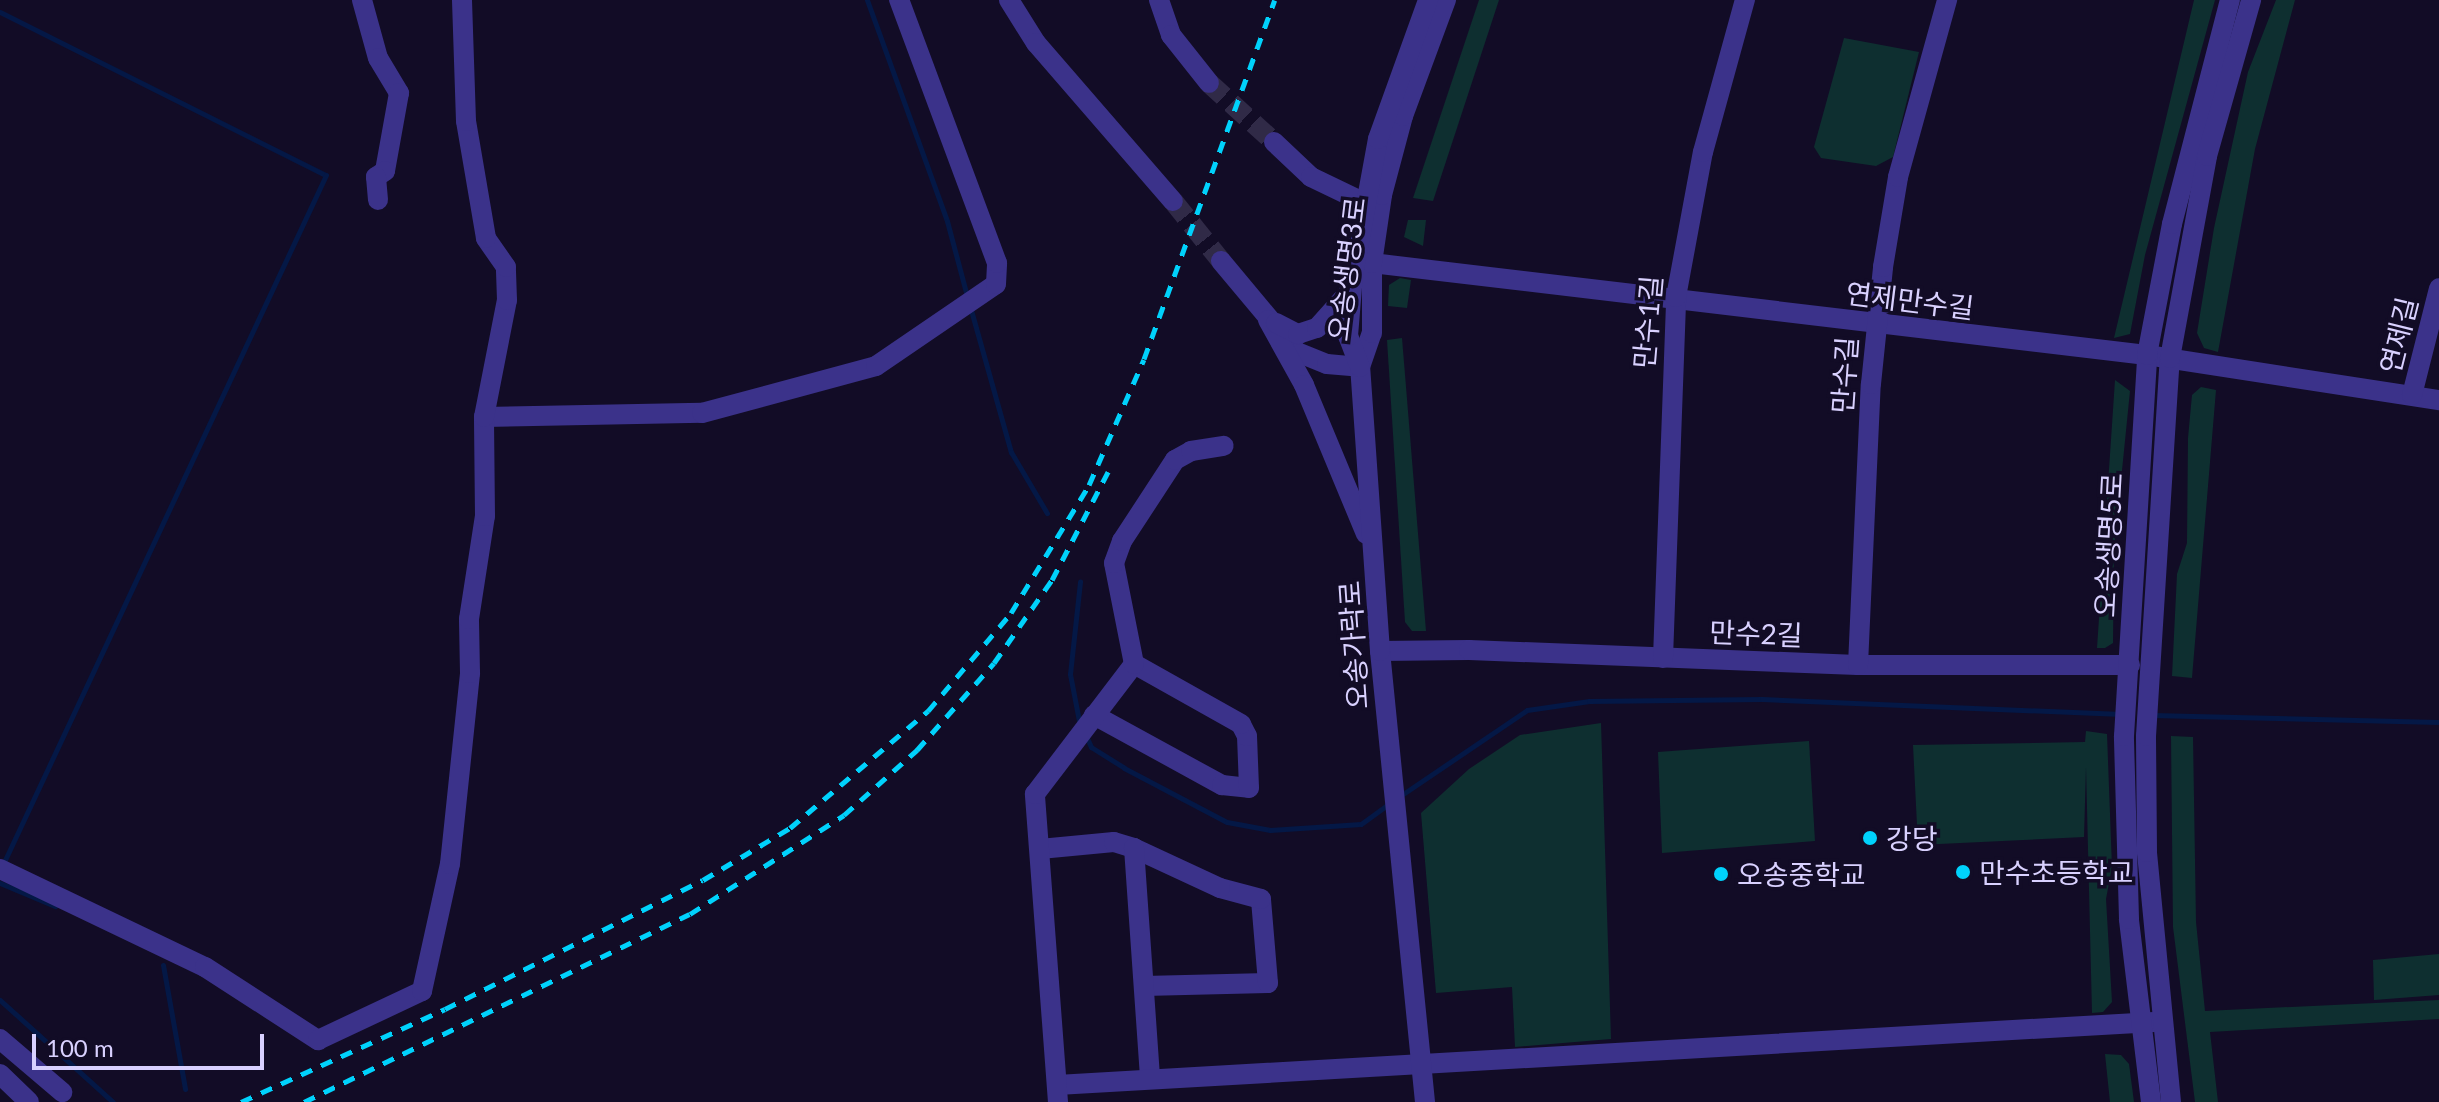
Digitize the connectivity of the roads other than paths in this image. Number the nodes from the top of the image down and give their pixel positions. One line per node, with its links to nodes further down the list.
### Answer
1 (362, 0): 14 (street)
2 (462, 0): 29 (street)
3 (899, 0): 29 (street)
4 (1009, 0): 15 (street)
5 (1159, 0): 12 (street)
6 (1428, 0): 16 (street, 오송생명3로)
7 (1446, 0): 18 (street, 오송생명3로)
8 (1745, 0): 21 (street, 만수1길)
9 (1947, 0): 23 (street, 만수길)
10 (2230, 0): 24 (street, 오송생명5로)
11 (2251, 0): 25 (street, 오송생명5로)
12 (1209, 83)
13 (1274, 142): 16 (street)
14 (378, 200)
15 (1173, 201)
16 (1365, 203): 20 (street, 오송생명3로)
17 (1221, 261): 22 (street)
18 (1372, 263): 21 (street, 연제만수길); 26 (street, 오송생명3로)
19 (2439, 288): 27 (street, 연제길)
20 (1351, 290): 22 (street); 26 (street, 오송생명3로)
21 (1676, 297): 23 (street, 연제만수길); 33 (street, 만수1길)
22 (1268, 320): 26 (street); 31 (street)
23 (1876, 324): 24 (street, 연제만수길); 35 (street, 만수길)
24 (2147, 355): 25 (street, 연제만수길); 36 (street, 오송생명5로)
25 (2170, 358): 27 (street, 연제만수길); 42 (street, 오송생명5로)
26 (1360, 367): 31 (street, 오송가락로)
27 (2412, 395): 28 (street, 연제만수길)
28 (2439, 400)
29 (484, 417): 40 (street)
30 (1224, 446): 34 (street)
31 (1374, 556): 32 (street, 오송가락로)
32 (1380, 651): 33 (street, 만수2길); 44 (street, 오송가락로)
33 (1663, 658): 35 (street, 만수2길)
34 (1134, 664): 37 (street); 37 (street)
35 (1858, 665): 36 (street, 만수2길)
36 (2130, 665): 42 (street, 오송생명5로)
37 (1092, 719): 39 (street)
38 (1134, 848): 39 (street); 41 (street); 41 (street)
39 (1040, 849): 48 (street)
40 (0, 869)
41 (1144, 986): 46 (street)
42 (2152, 1022): 44 (street); 51 (street, 오송생명5로); 52 (street, 오송생명5로)
43 (0, 1039): 47 (street)
44 (1422, 1062): 46 (street); 50 (street, 오송가락로)
45 (0, 1074): 49 (street)
46 (1150, 1078): 48 (street)
47 (62, 1092)
48 (1058, 1094)
49 (29, 1102)
50 (1425, 1102)
51 (2151, 1102)
52 (2171, 1102)

